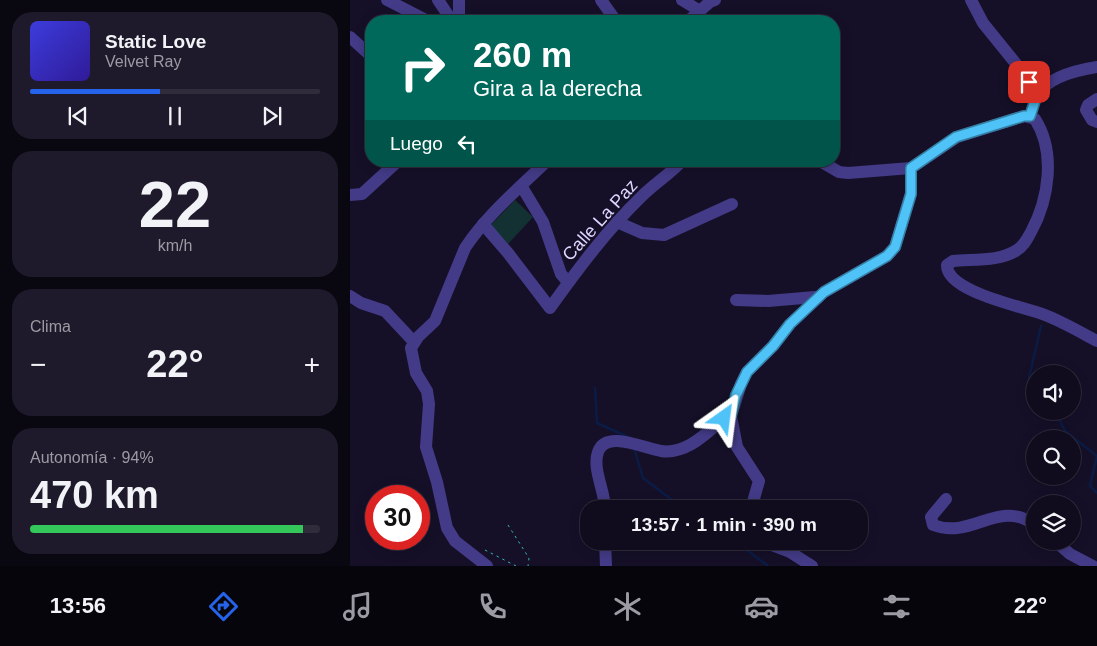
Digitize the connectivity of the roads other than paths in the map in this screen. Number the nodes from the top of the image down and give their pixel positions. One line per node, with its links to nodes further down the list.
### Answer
1 (388, 0): 9 (street)
2 (438, 0): 10 (street)
3 (459, 0): 11 (street)
4 (601, 0): 12 (street)
5 (682, 0): 8 (street)
6 (715, 0): 8 (street)
7 (971, 0): 17 (street)
8 (700, 11): 13 (street)
9 (417, 15)
10 (448, 15)
11 (459, 15)
12 (612, 15)
13 (695, 15)
14 (350, 37): 15 (street)
15 (365, 51)
16 (1097, 67): 17 (street)
17 (1037, 95): 19 (street)
18 (1097, 99): 20 (street)
19 (1030, 116): 25 (street); 35 (street)
20 (1097, 122)
21 (391, 167): 27 (street)
22 (541, 167): 26 (street)
23 (675, 167): 29 (street, Calle La Paz)
24 (830, 167): 25 (street)
25 (911, 168): 33 (street)
26 (522, 187): 30 (street); 31 (street)
27 (350, 195)
28 (732, 204): 29 (street)
29 (617, 222): 31 (street, Calle La Paz)
30 (483, 224): 31 (street, Calle La Paz); 36 (street)
31 (568, 282)
32 (350, 296): 36 (street)
33 (818, 298): 34 (street); 37 (street)
34 (736, 300)
35 (1097, 341)
36 (414, 342): 45 (street)
37 (731, 416): 39 (street); 40 (street)
38 (946, 499): 41 (street)
39 (603, 500)
40 (754, 500)
41 (1026, 520)
42 (606, 550): 46 (street)
43 (785, 550): 47 (street)
44 (1065, 550): 48 (street)
45 (487, 566)
46 (606, 566)
47 (812, 566)
48 (1093, 566)

